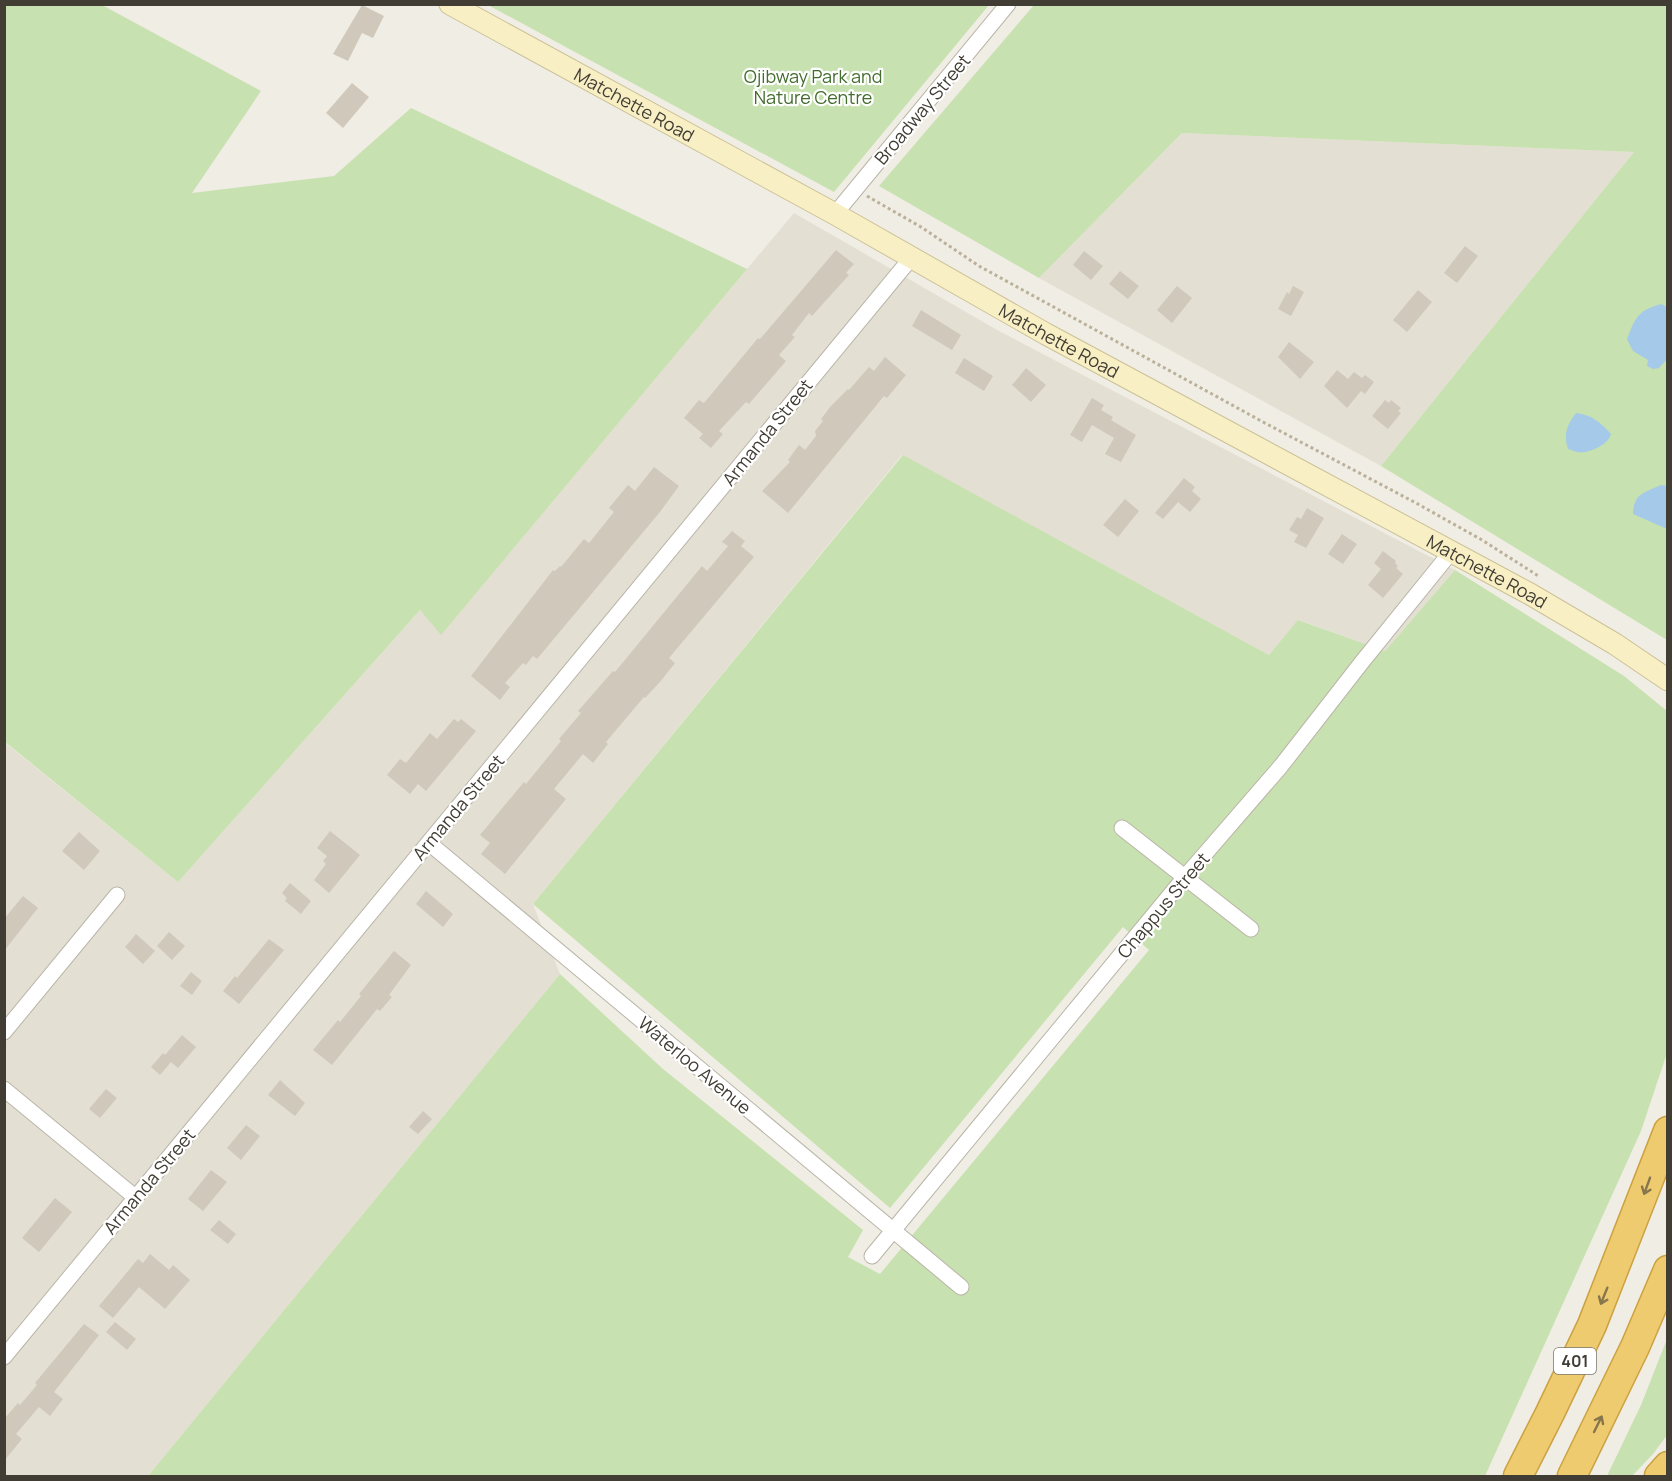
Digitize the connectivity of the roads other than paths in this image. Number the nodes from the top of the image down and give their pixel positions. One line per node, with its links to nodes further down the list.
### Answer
1 (450, 4): 3 (street, Matchette Road)
2 (1008, 4): 3 (street, Broadway Street)
3 (835, 214): 4 (street, Matchette Road)
4 (912, 257): 5 (street, Matchette Road); 8 (street, Armanda Street)
5 (1451, 552): 6 (street, Matchette Road); 9 (street, Chappus Street)
6 (1668, 680)
7 (1122, 828): 9 (street)
8 (429, 843): 15 (street, Armanda Street); 16 (street, Waterloo Avenue)
9 (1185, 877): 11 (street); 16 (street, Chappus Street)
10 (117, 895): 12 (street)
11 (1251, 929)
12 (4, 1032)
13 (4, 1089): 15 (street)
14 (1668, 1131): 22 (highway, 401, one-way to 22)
15 (135, 1197): 20 (street, Armanda Street)
16 (893, 1229): 17 (street, Chappus Street); 19 (street, Waterloo Avenue)
17 (872, 1256)
18 (1668, 1270): 23 (highway, 401, one-way to 18)
19 (961, 1287)
20 (4, 1357)
21 (1668, 1466): 24 (highway)
22 (1518, 1476)
23 (1572, 1476)
24 (1659, 1476)

